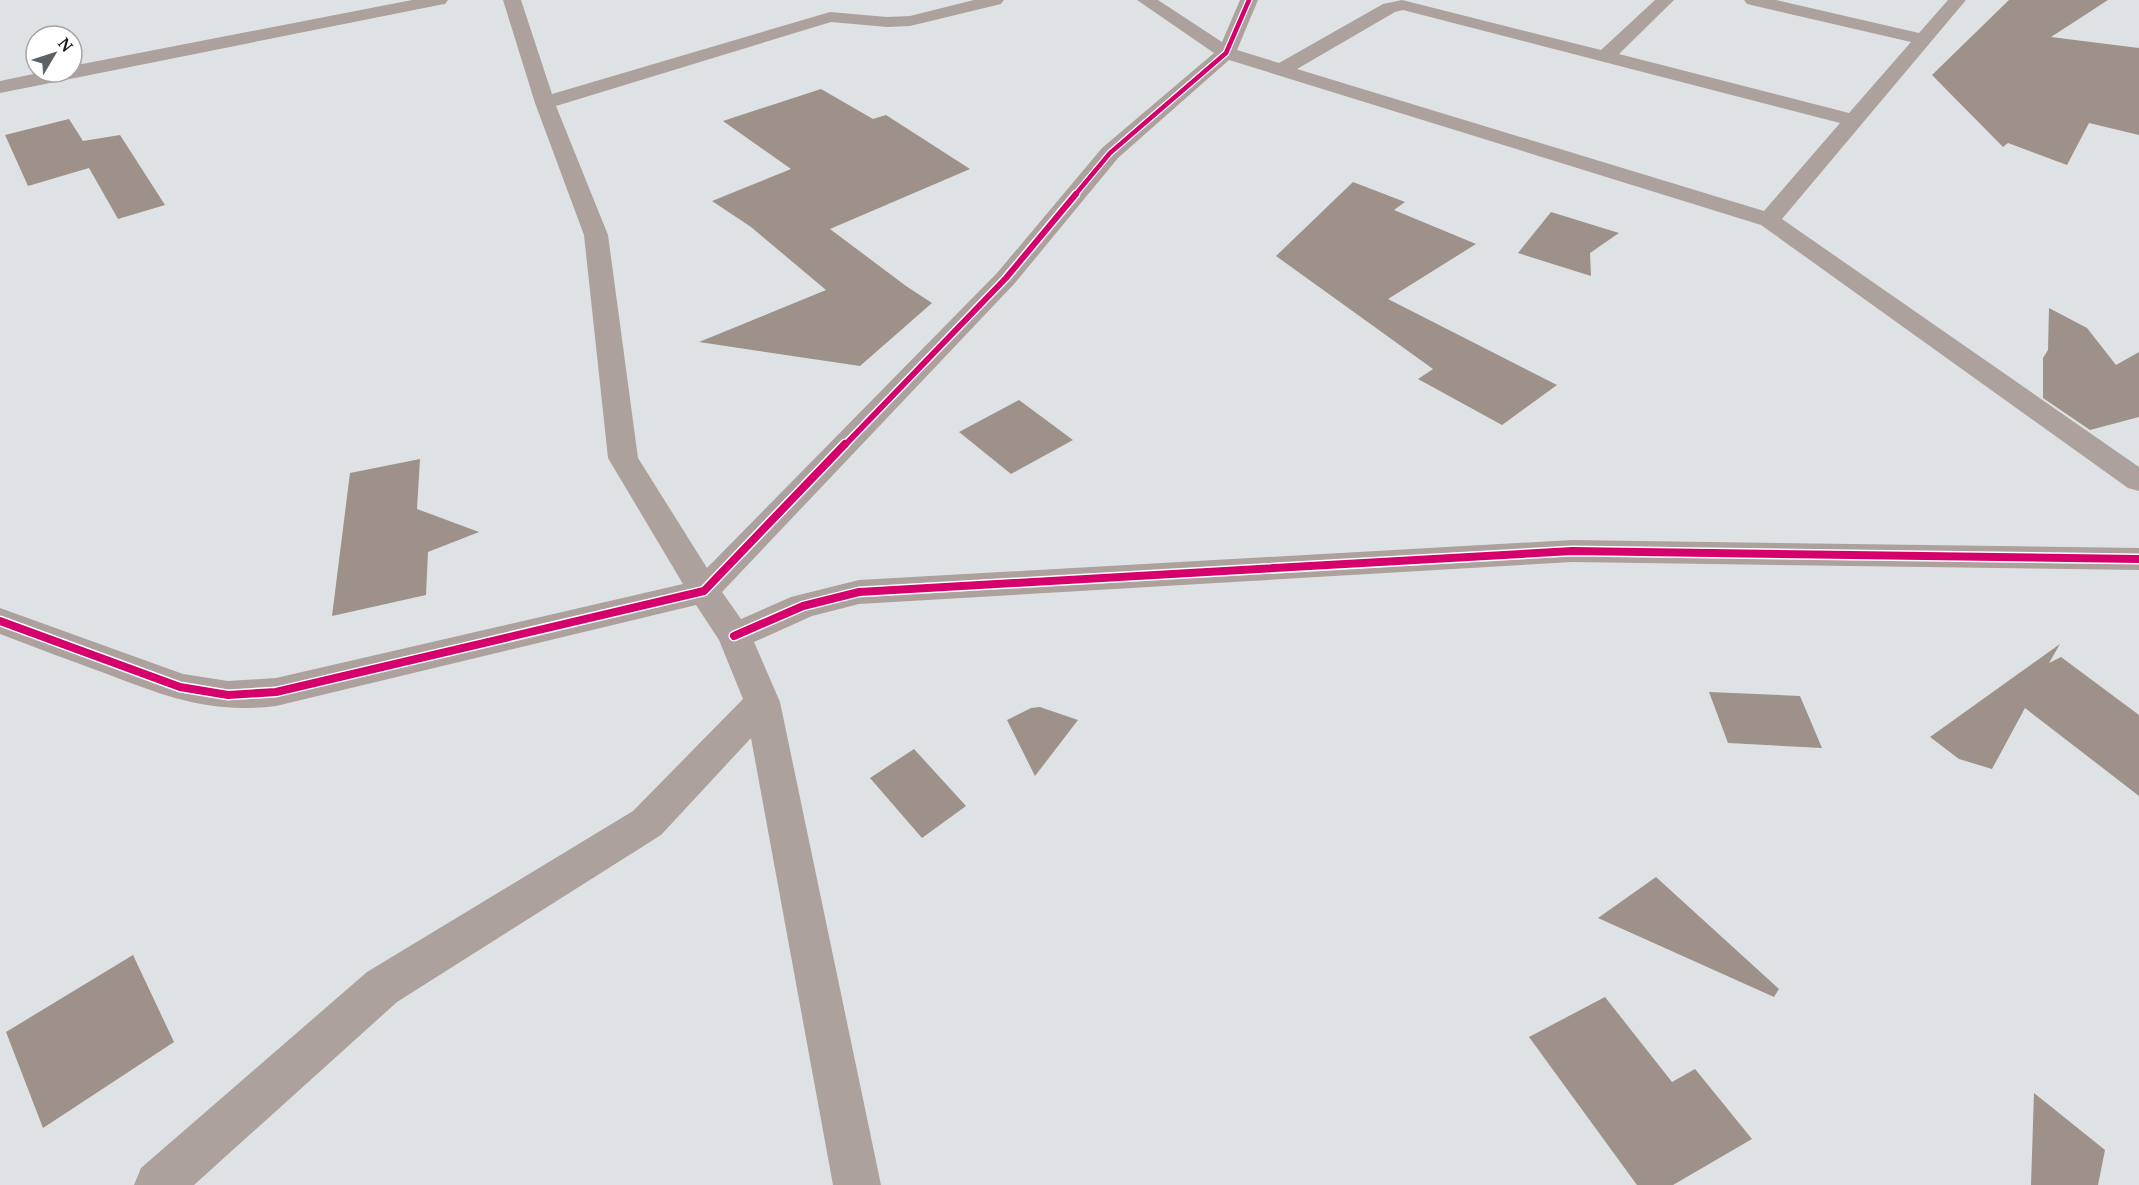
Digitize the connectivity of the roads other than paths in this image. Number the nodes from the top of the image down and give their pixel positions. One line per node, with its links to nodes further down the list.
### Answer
1 (439, 0): 12 (street)
2 (512, 0): 16 (street)
3 (994, 0): 16 (street)
4 (1146, 0): 10 (street)
5 (1249, 0): 10 (street)
6 (1665, 0): 11 (street)
7 (1753, 0): 9 (street)
8 (1957, 0): 9 (street)
9 (1921, 39): 17 (street)
10 (1226, 53): 13 (street); 21 (street)
11 (1605, 57): 13 (street); 17 (street)
12 (84, 70)
13 (1281, 70): 18 (street)
14 (24, 82): 15 (street)
15 (0, 87)
16 (545, 103): 21 (street)
17 (1852, 120): 18 (street)
18 (1769, 220): 19 (street)
19 (2139, 481)
20 (2139, 559): 23 (street)
21 (704, 591): 22 (street); 23 (street)
22 (0, 621)
23 (734, 636): 24 (street)
24 (762, 702): 25 (street); 26 (street)
25 (158, 1185)
26 (856, 1185)

